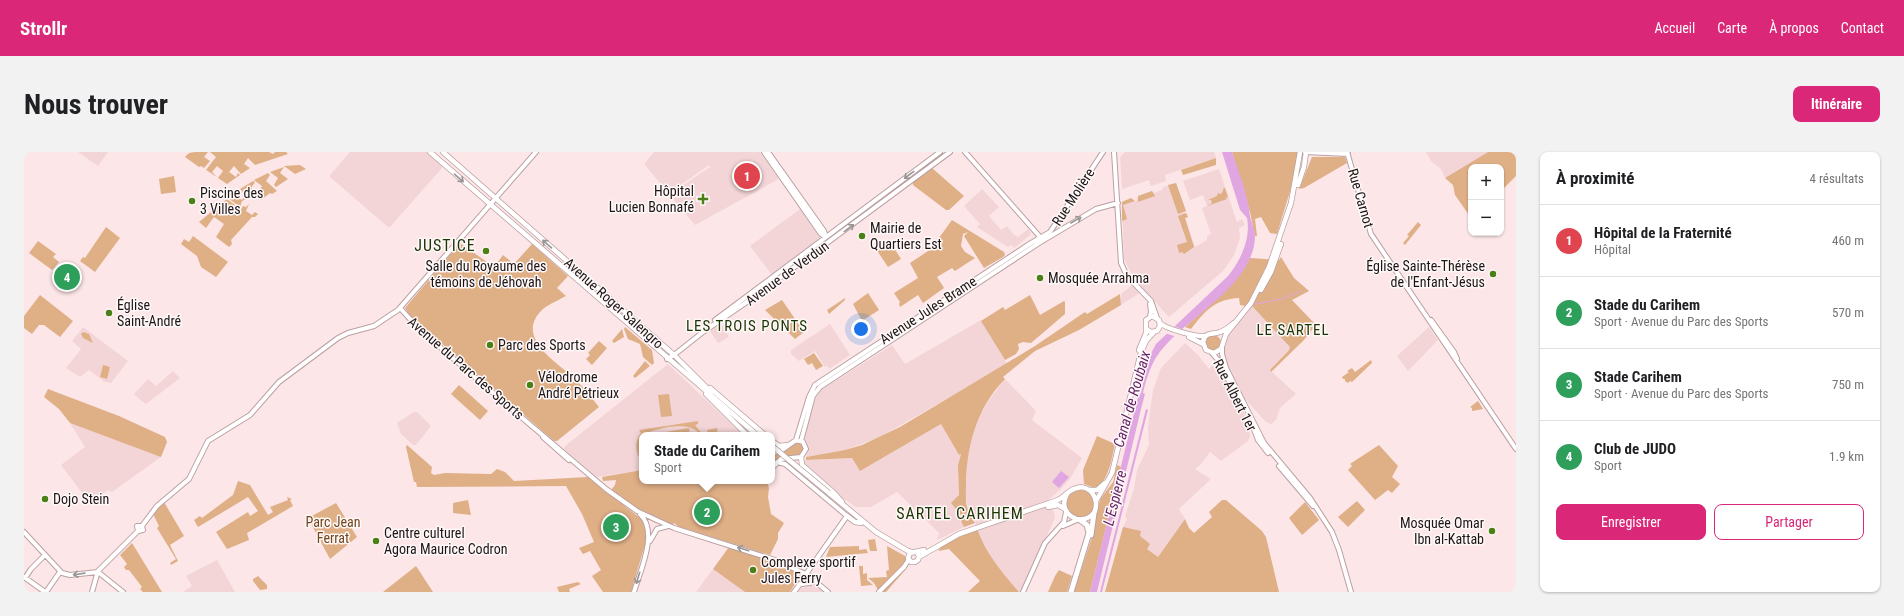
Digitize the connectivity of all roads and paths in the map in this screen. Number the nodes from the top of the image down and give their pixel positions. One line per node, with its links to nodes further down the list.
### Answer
1 (430, 152): 15 (main road, Avenue Roger Salengro, one-way to 15)
2 (443, 152): 13 (main road, Avenue Roger Salengro)
3 (536, 152): 13 (street)
4 (764, 152): 18 (street)
5 (768, 152): 18 (street)
6 (940, 152): 18 (street, Avenue de Verdun, one-way to 18)
7 (950, 152): 33 (street, Avenue de Verdun, one-way to 7)
8 (965, 152): 19 (street)
9 (1102, 152): 16 (street, Rue Molière)
10 (1116, 152): 14 (street)
11 (1303, 152): 12 (street); 23 (main road)
12 (1348, 153): 46 (street, Rue Carnot)
13 (496, 198): 15 (street); 33 (main road, Avenue Roger Salengro, one-way to 13)
14 (1118, 203): 17 (street, one-way to 14); 20 (street)
15 (491, 204): 21 (street); 34 (main road, Avenue Roger Salengro)
16 (1053, 228): 17 (street); 19 (street, Rue Molière)
17 (1056, 232): 19 (street)
18 (826, 237): 33 (street, Avenue de Verdun)
19 (1042, 239): 37 (street, Avenue Jules Brame)
20 (1146, 296): 22 (street); 24 (street)
21 (399, 309): 60 (street, Avenue du Parc des Sports); 76 (street)
22 (1150, 317): 24 (main road); 25 (main road)
23 (1234, 323): 26 (main road); 29 (main road)
24 (1160, 326): 25 (main road); 28 (main road); 36 (main road)
25 (1146, 329): 36 (main road)
26 (1216, 333): 27 (main road); 29 (main road)
27 (1205, 336): 28 (main road); 30 (main road)
28 (1194, 337): 30 (main road)
29 (1223, 341): 31 (main road)
30 (1203, 344): 32 (main road)
31 (1222, 348): 32 (main road); 41 (street, Rue Albert 1er)
32 (1212, 353): 41 (street, Rue Albert 1er)
33 (673, 354): 34 (street, Avenue de Verdun); 35 (main road, Avenue Roger Salengro)
34 (667, 359): 35 (main road, Avenue Roger Salengro)
35 (695, 379): 38 (main road); 39 (main road, Avenue Roger Salengro); 40 (main road)
36 (1134, 384): 51 (main road)
37 (808, 404): 42 (street); 43 (street)
38 (743, 432)
39 (754, 432)
40 (761, 432)
41 (1258, 436): 92 (street)
42 (796, 440): 43 (street); 45 (street)
43 (801, 441): 49 (street)
44 (775, 443): 45 (main road)
45 (788, 445): 48 (street)
46 (1516, 449)
47 (775, 450): 54 (main road, bridge)
48 (775, 452)
49 (801, 457): 50 (street); 57 (main road)
50 (777, 462): 52 (street); 62 (street)
51 (1115, 462): 53 (main road); 56 (main road)
52 (775, 464)
53 (1090, 490): 55 (main road); 56 (main road)
54 (828, 494): 57 (main road); 62 (main road)
55 (1067, 494): 58 (main road); 59 (main road)
56 (1096, 501): 61 (main road)
57 (843, 505): 62 (main road)
58 (1034, 509): 59 (main road); 68 (main road)
59 (1066, 510): 63 (main road); 65 (street)
60 (637, 511): 64 (street, Avenue du Parc des Sports); 70 (street)
61 (1094, 513): 63 (main road); 67 (highway)
62 (849, 514): 68 (main road); 71 (main road); 73 (street)
63 (1078, 520): 65 (street); 67 (highway)
64 (674, 528): 70 (street); 77 (street, Avenue du Parc des Sports, one-way to 64)
65 (1059, 528): 90 (street)
66 (24, 532): 69 (street)
67 (1087, 545): 91 (highway)
68 (916, 554): 71 (main road); 72 (main road)
69 (45, 555): 75 (street); 79 (street)
70 (644, 557): 86 (street, one-way to 86)
71 (908, 558): 72 (main road); 74 (street)
72 (914, 563): 74 (street)
73 (813, 565): 77 (street); 78 (street)
74 (901, 570): 89 (street)
75 (60, 572): 76 (street, one-way to 75); 82 (street)
76 (98, 572): 84 (street); 85 (street)
77 (805, 574): 78 (street); 80 (street)
78 (811, 577): 81 (street); 88 (street)
79 (24, 578): 82 (street)
80 (803, 584): 81 (street); 87 (street)
81 (809, 584): 88 (street)
82 (46, 591): 83 (street)
83 (52, 592)
84 (92, 592)
85 (123, 592)
86 (634, 592)
87 (794, 592)
88 (828, 592)
89 (879, 592)
90 (1023, 592)
91 (1071, 592)
92 (1351, 592)

